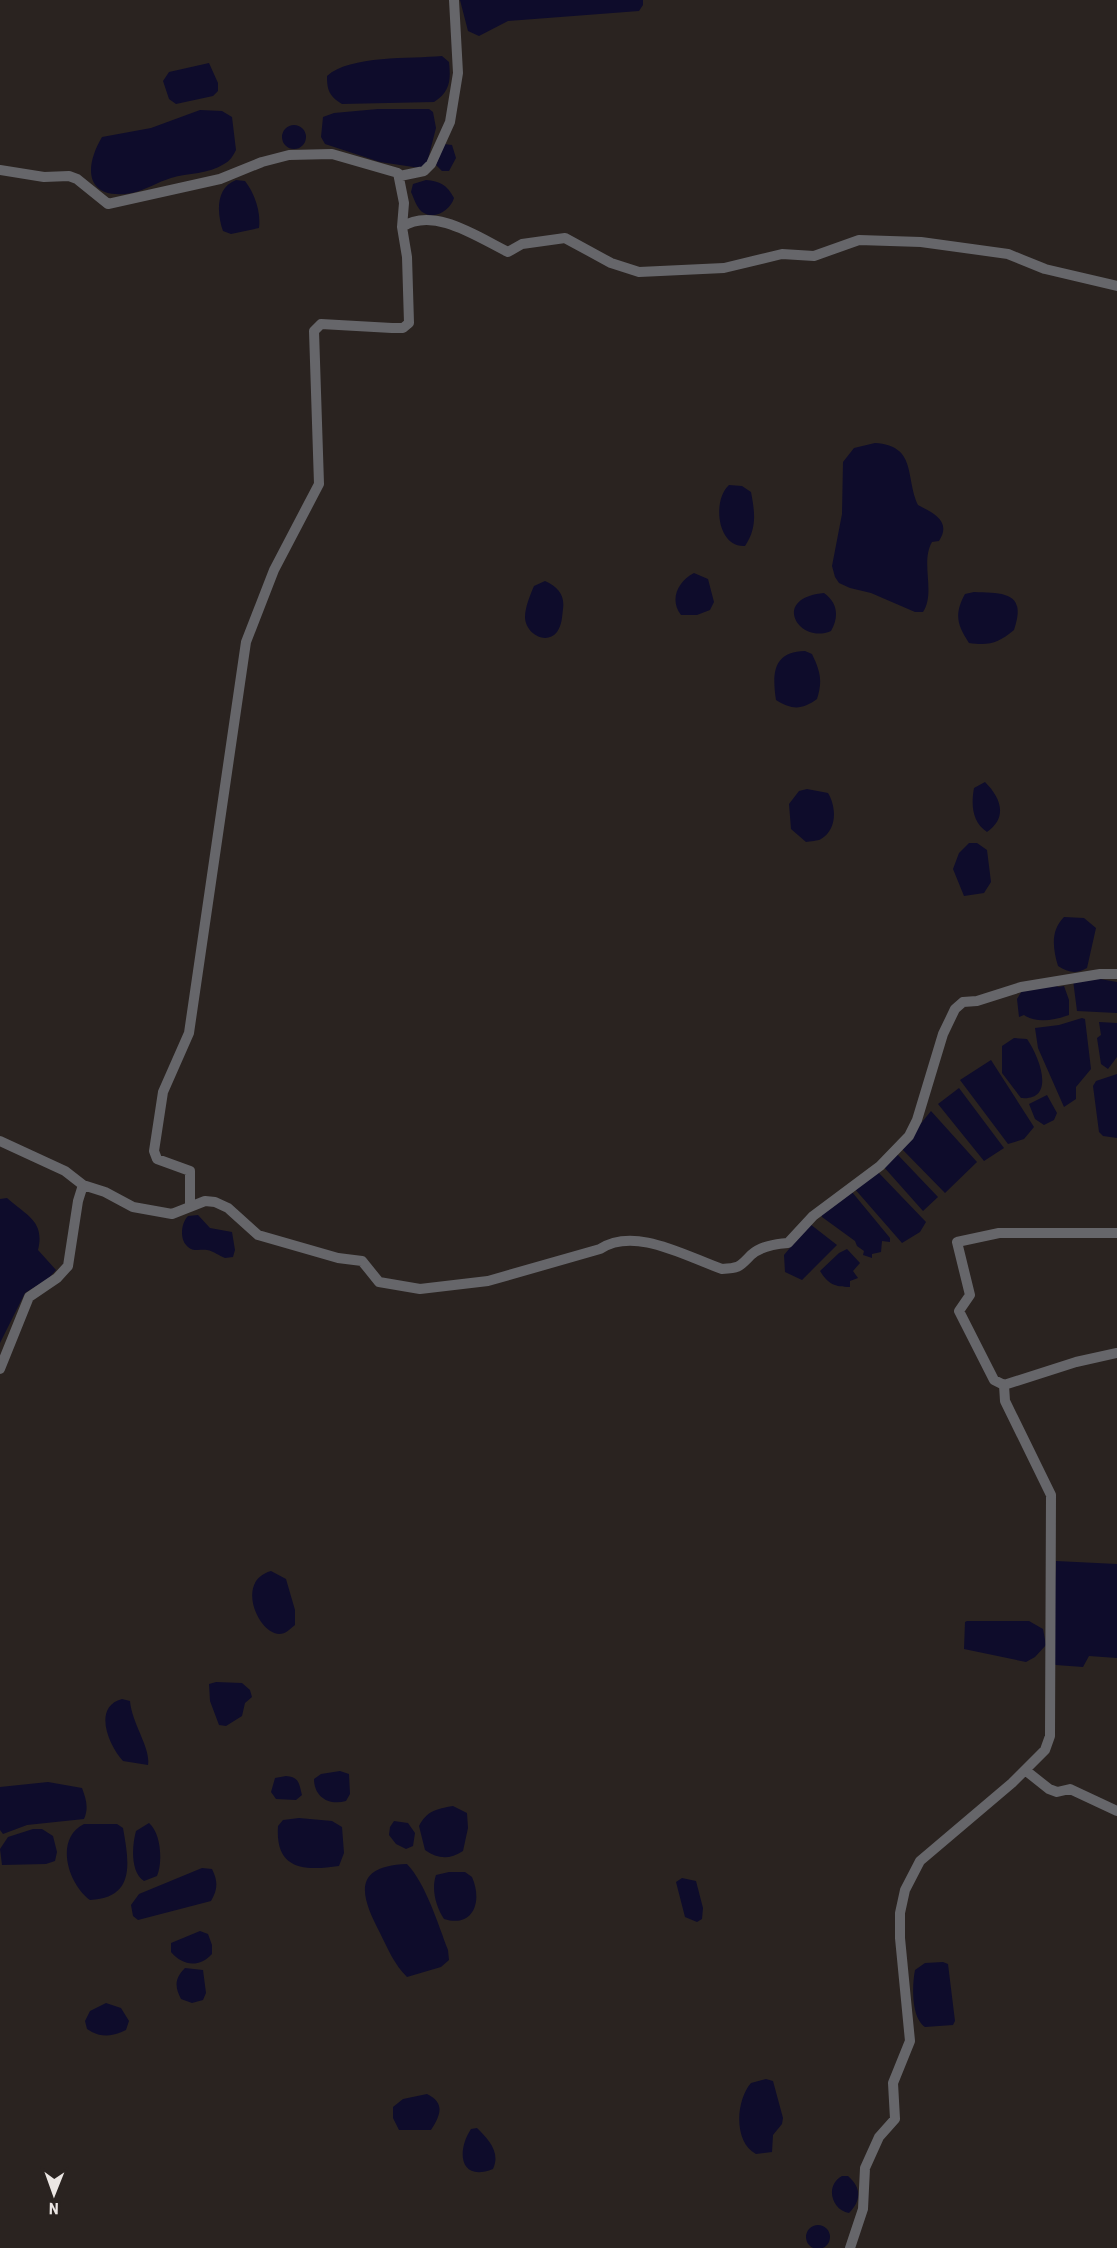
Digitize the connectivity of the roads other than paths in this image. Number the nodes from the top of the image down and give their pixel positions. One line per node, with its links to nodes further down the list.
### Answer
1 (454, 0): 3 (street)
2 (0, 170): 3 (street)
3 (400, 176): 4 (street)
4 (402, 227): 5 (street); 9 (street)
5 (1117, 286)
6 (1117, 974): 9 (street)
7 (0, 1141): 8 (street)
8 (83, 1185): 9 (street); 12 (street)
9 (190, 1207)
10 (1117, 1233): 13 (street)
11 (1117, 1353): 13 (street)
12 (0, 1369)
13 (1004, 1385): 14 (street)
14 (1025, 1770): 15 (street); 16 (street)
15 (1117, 1811)
16 (850, 2248)

